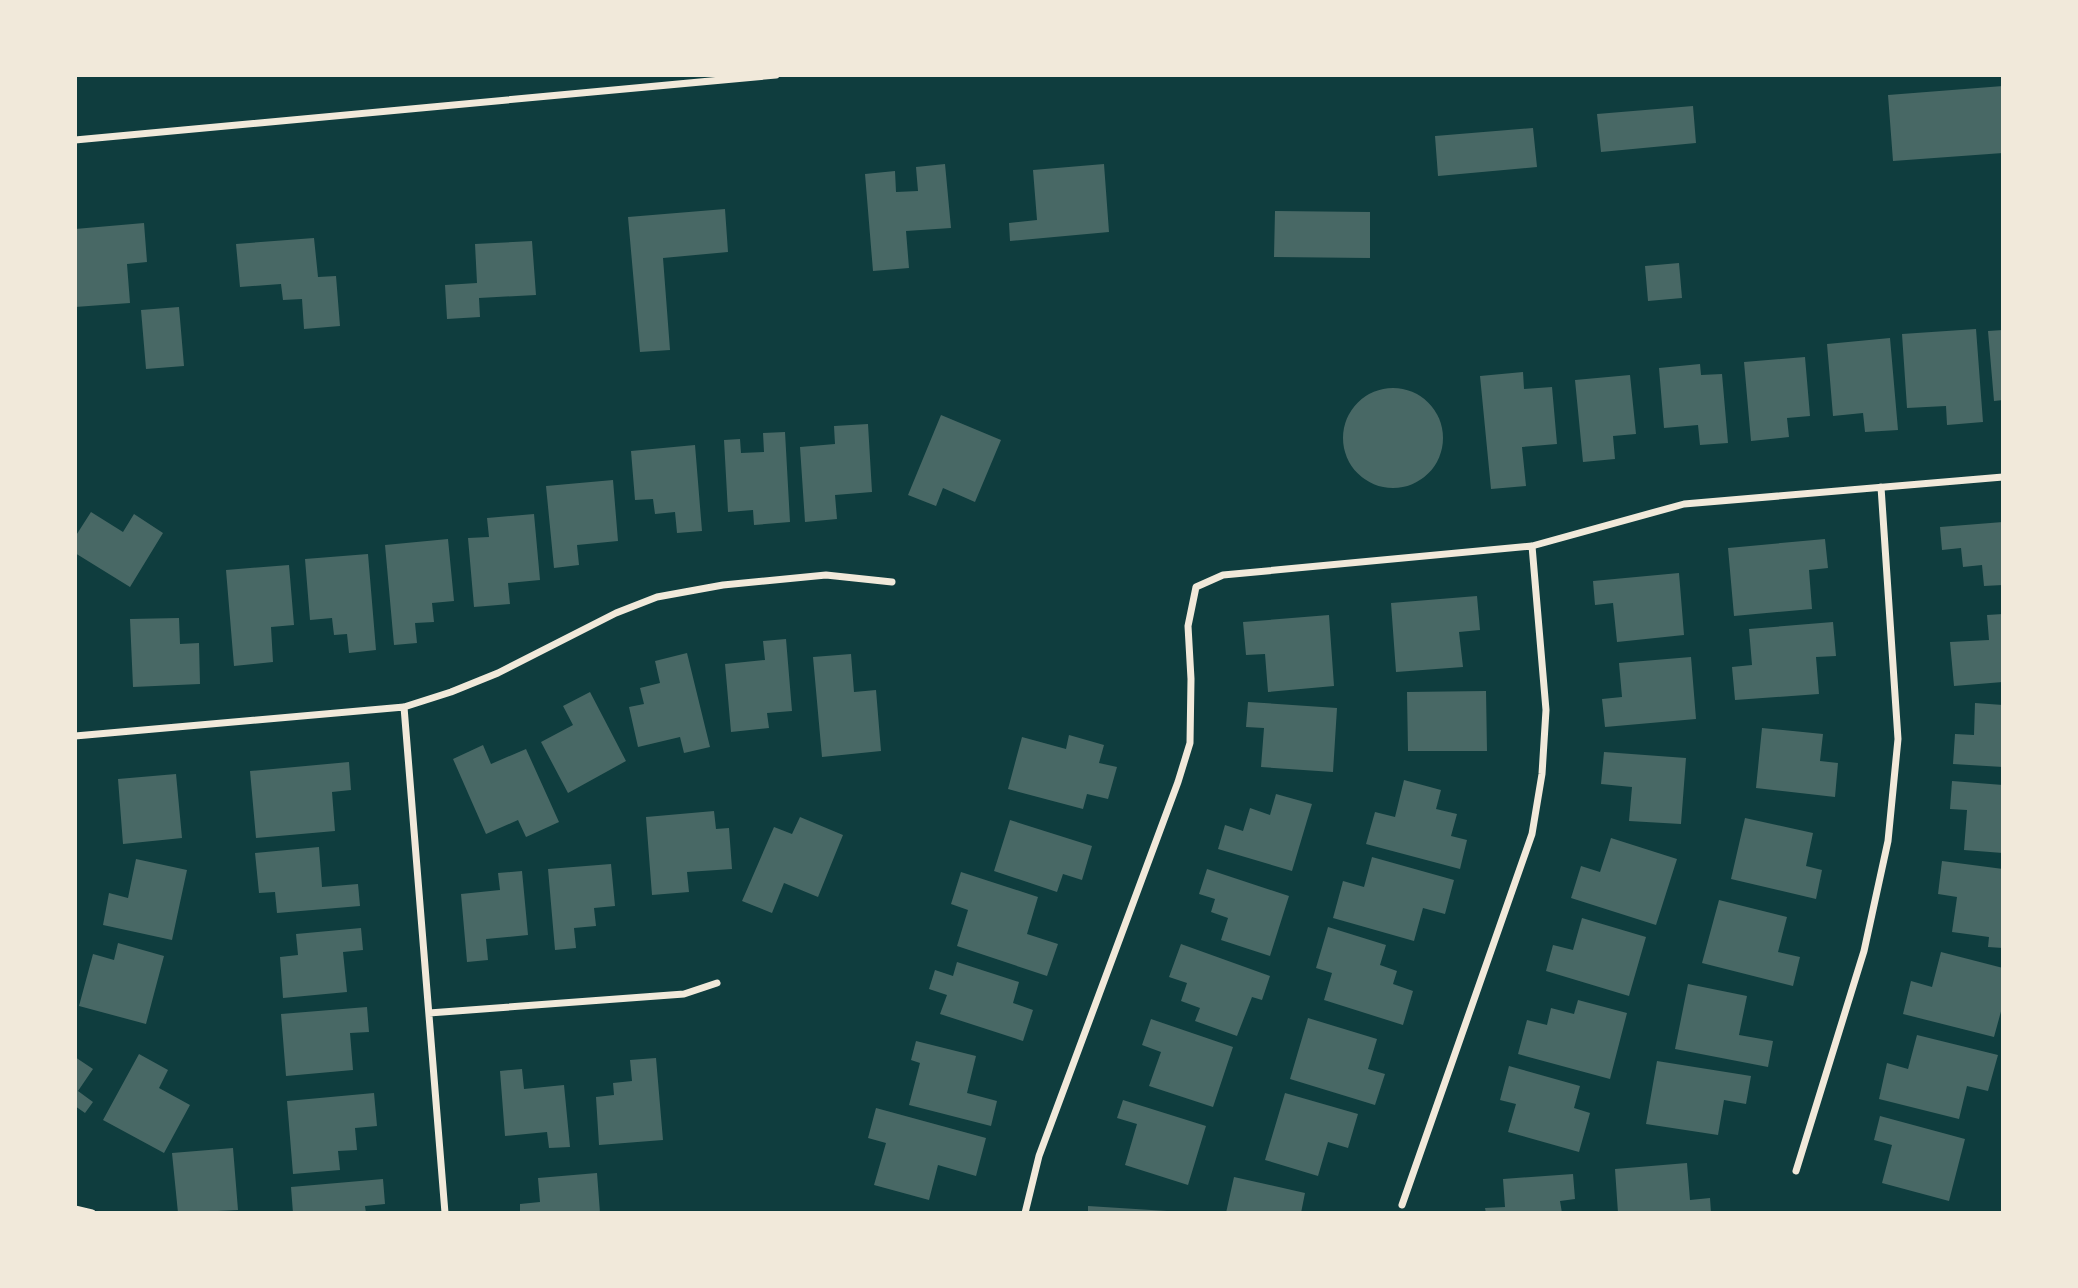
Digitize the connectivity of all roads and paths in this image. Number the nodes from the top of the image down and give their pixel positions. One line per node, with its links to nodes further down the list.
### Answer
1 (776, 75): 2 (street)
2 (75, 140)
3 (2003, 477): 4 (street)
4 (1881, 487): 5 (street); 11 (street)
5 (1532, 546): 12 (street); 16 (street)
6 (892, 582): 7 (street)
7 (404, 708): 8 (street); 10 (street)
8 (75, 736)
9 (717, 983): 10 (street)
10 (429, 1013): 15 (street)
11 (1796, 1171)
12 (1402, 1205)
13 (75, 1209): 14 (street)
14 (92, 1213)
15 (445, 1213)
16 (1025, 1213)

